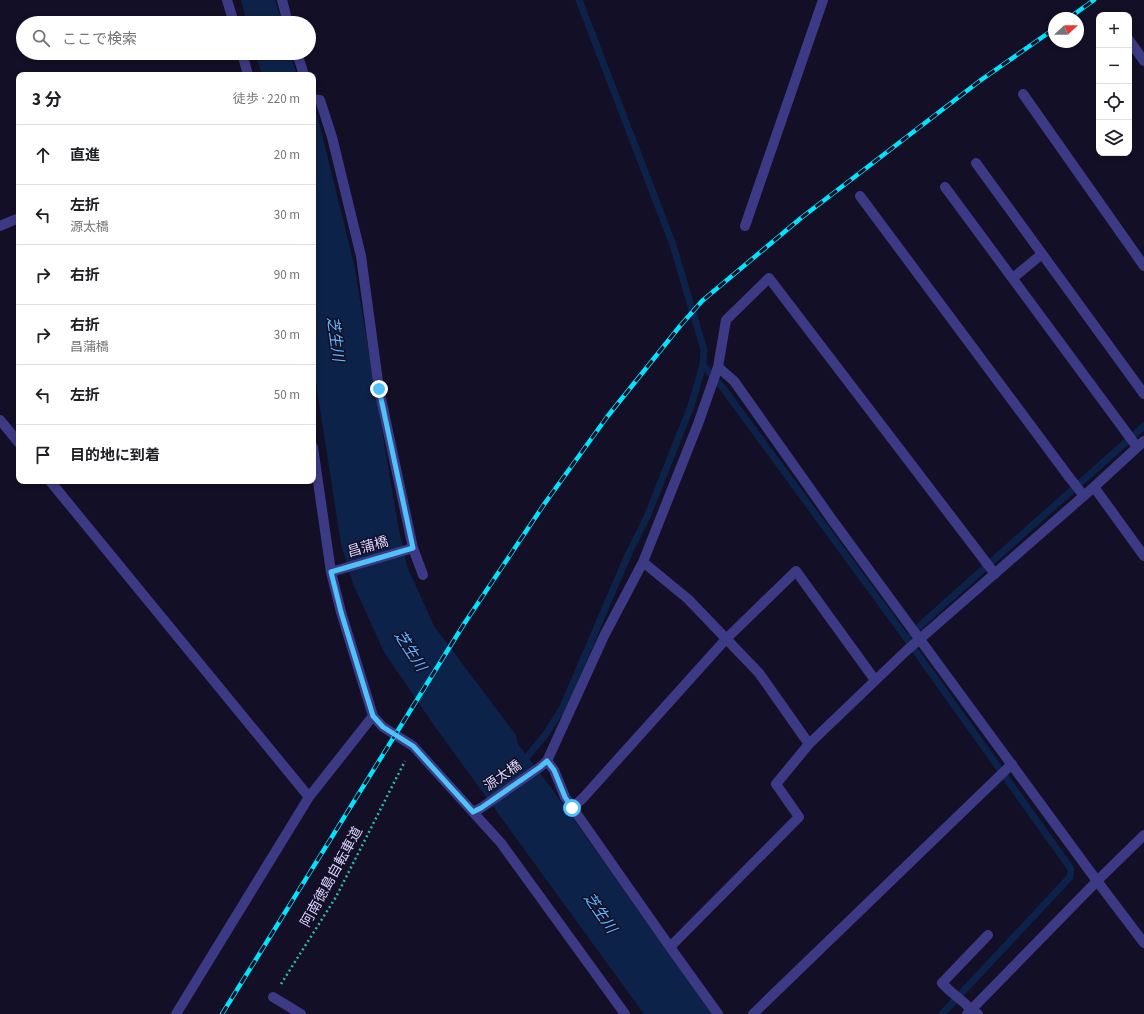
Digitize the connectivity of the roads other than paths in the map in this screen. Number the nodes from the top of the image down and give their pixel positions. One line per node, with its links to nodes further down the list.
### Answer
1 (227, 0): 4 (street)
2 (282, 0): 5 (street)
3 (823, 0): 19 (street)
4 (232, 16)
5 (286, 16)
6 (1132, 44): 9 (street)
7 (244, 60): 10 (street)
8 (299, 60): 11 (street)
9 (1144, 61)
10 (247, 72)
11 (303, 72)
12 (1023, 94): 21 (street)
13 (316, 99): 32 (street)
14 (976, 163): 20 (street)
15 (945, 187): 22 (street)
16 (860, 196): 31 (street)
17 (16, 219): 18 (street)
18 (0, 226)
19 (745, 226)
20 (1042, 254): 22 (street); 24 (street)
21 (1144, 266)
22 (1014, 278): 27 (street)
23 (718, 367): 34 (street); 36 (street); 39 (street)
24 (1144, 394)
25 (0, 420): 26 (street)
26 (16, 440)
27 (1138, 443): 30 (street)
28 (316, 462): 35 (street)
29 (52, 484): 45 (street)
30 (1094, 487): 31 (street); 33 (street)
31 (1083, 494): 36 (street)
32 (408, 550): 35 (street, 昌蒲橋); 37 (street)
33 (1144, 556)
34 (642, 562): 38 (street); 43 (street)
35 (336, 571): 41 (street)
36 (994, 572): 39 (street)
37 (424, 575)
38 (726, 639): 40 (street); 42 (street); 46 (street)
39 (918, 641): 40 (street); 44 (street)
40 (875, 680): 42 (street)
41 (373, 716): 45 (street); 47 (street)
42 (809, 744): 52 (street)
43 (544, 764): 46 (street); 47 (street, 源太橋)
44 (1009, 766): 49 (street); 59 (street)
45 (309, 797): 55 (street)
46 (572, 808): 52 (street)
47 (477, 810): 57 (street)
48 (1144, 834): 49 (street)
49 (1097, 881): 51 (street); 54 (street)
50 (988, 935): 54 (street)
51 (1144, 943)
52 (670, 947): 58 (street)
53 (273, 996): 56 (street)
54 (970, 1010)
55 (176, 1014)
56 (301, 1014)
57 (625, 1014)
58 (718, 1014)
59 (752, 1014)

